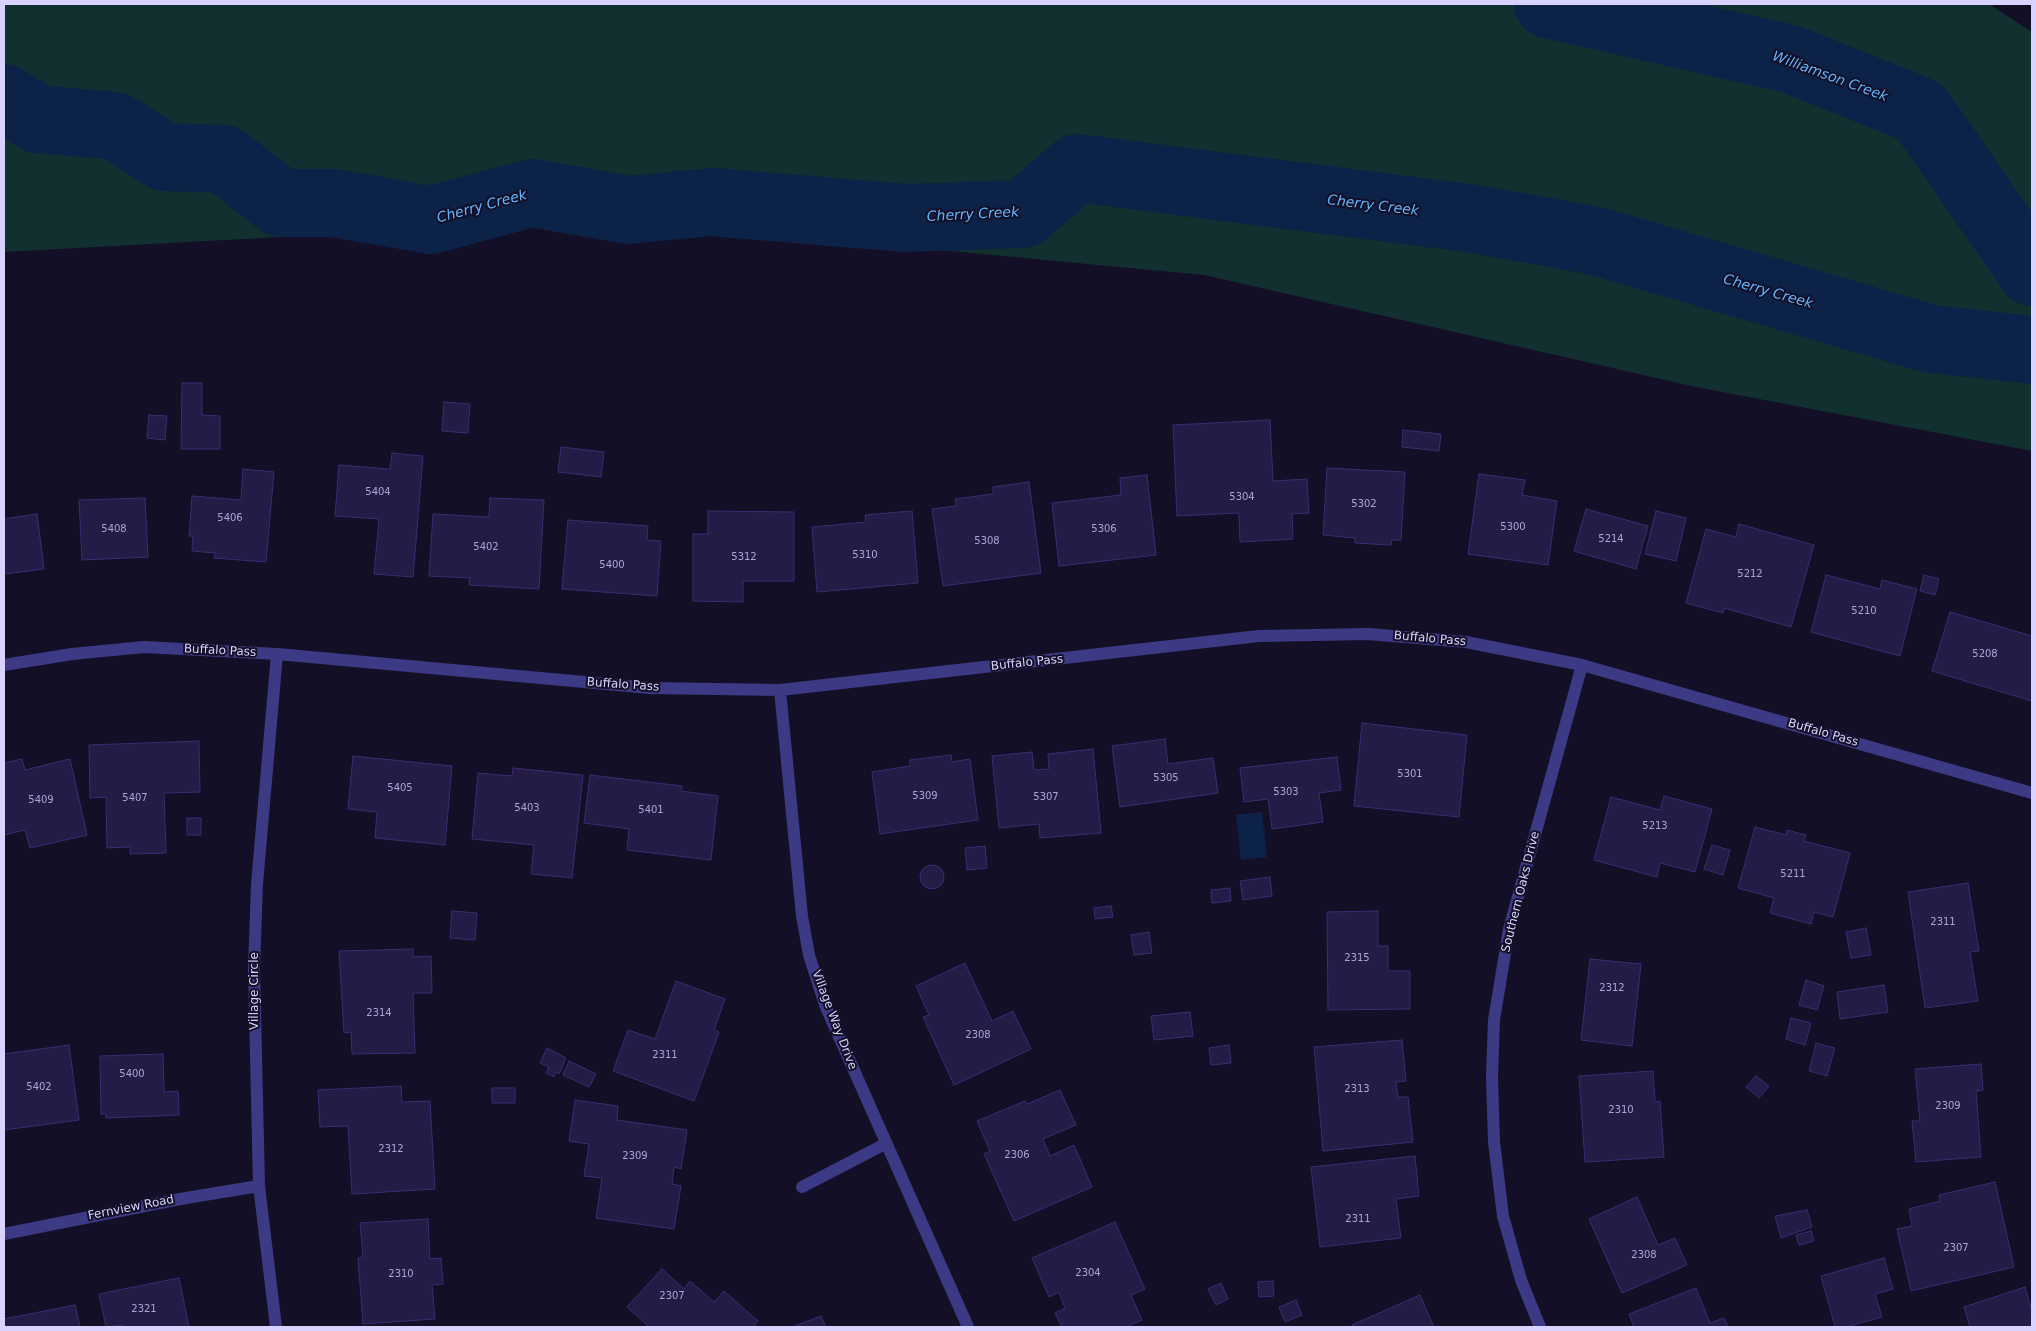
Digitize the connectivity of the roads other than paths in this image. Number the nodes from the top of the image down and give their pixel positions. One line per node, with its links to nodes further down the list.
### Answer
1 (277, 654): 2 (street, Buffalo Pass); 4 (street, Buffalo Pass); 7 (street, Village Circle)
2 (4, 665)
3 (1582, 665): 4 (street, Buffalo Pass); 5 (street, Buffalo Pass); 12 (street, Southern Oaks Drive)
4 (780, 690): 6 (street, Village Way Drive)
5 (2032, 793)
6 (885, 1144): 8 (street); 11 (street, Village Way Drive)
7 (259, 1186): 9 (street, Fernview Road); 10 (street, Village Circle)
8 (802, 1187)
9 (4, 1234)
10 (276, 1327)
11 (968, 1327)
12 (1540, 1327)

